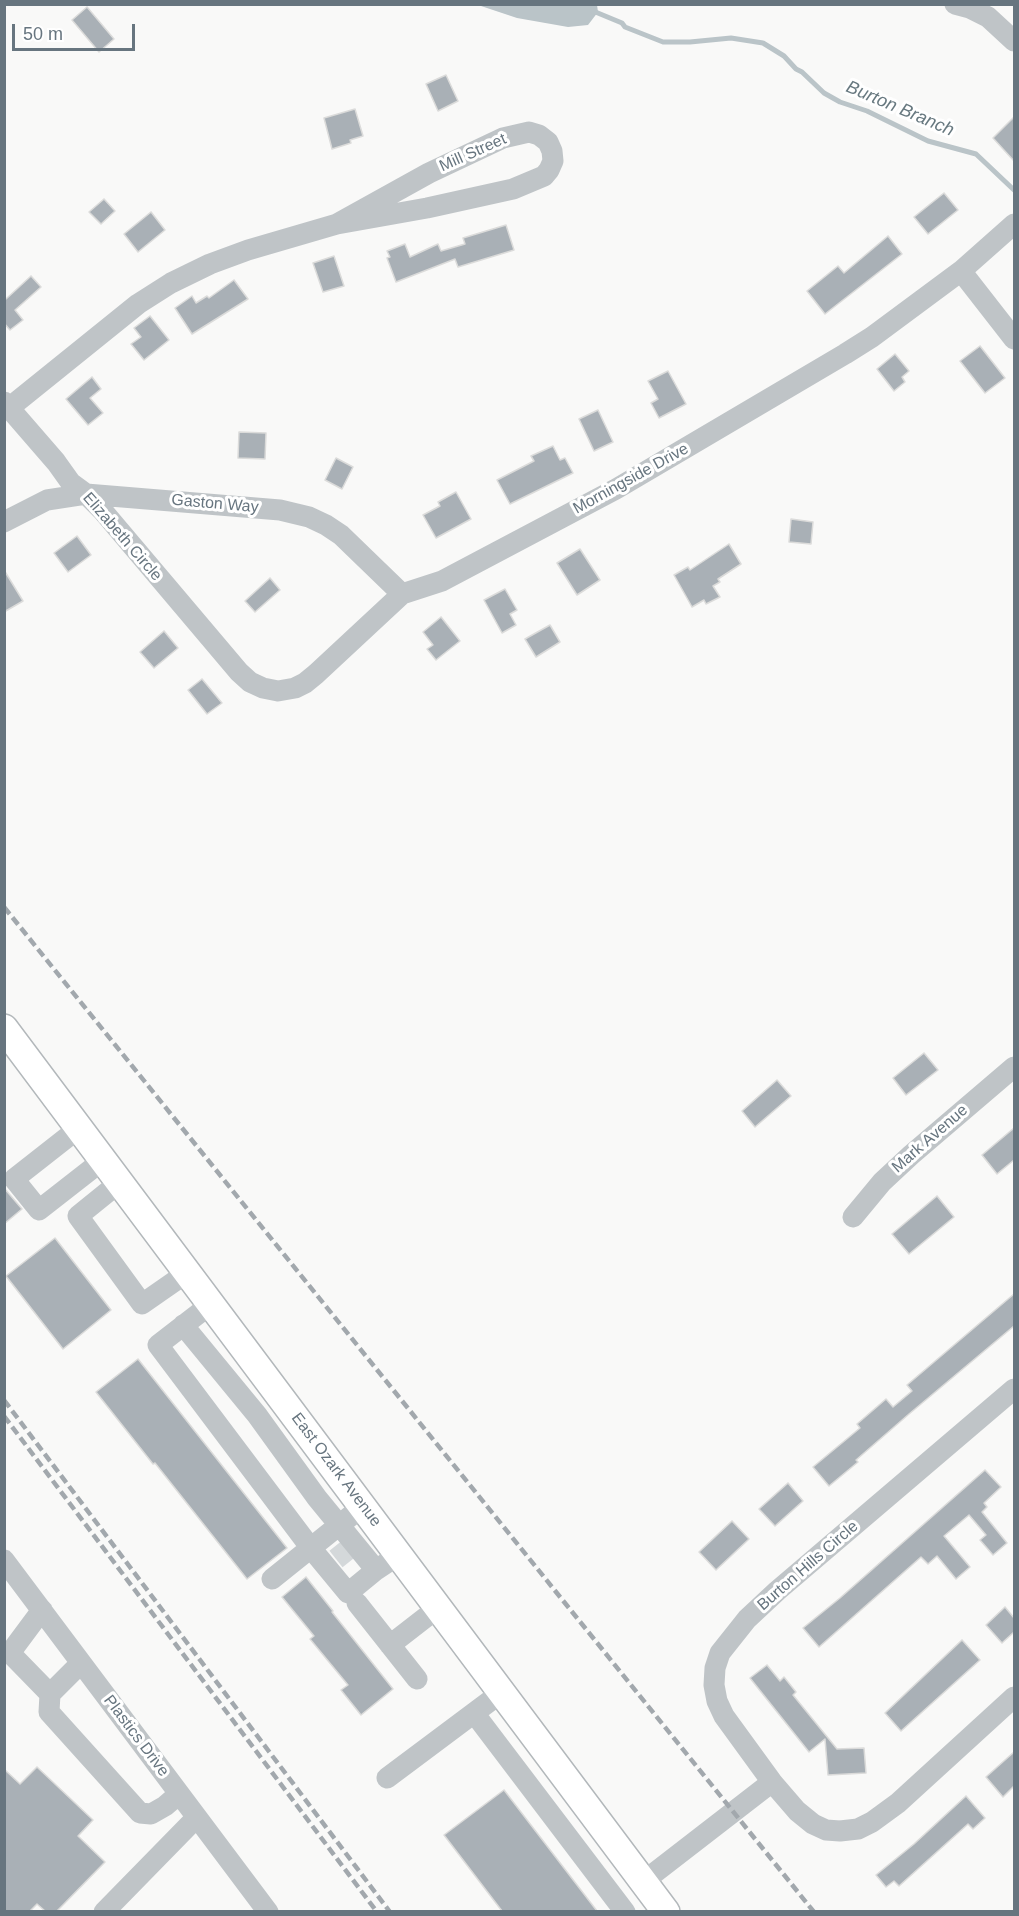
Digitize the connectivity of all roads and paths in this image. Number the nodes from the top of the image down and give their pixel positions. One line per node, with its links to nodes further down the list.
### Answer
1 (955, 4): 2 (street)
2 (1014, 41)
3 (338, 224): 3 (street, Mill Street); 7 (street, Mill Street)
4 (1014, 224): 5 (street, Morningside Drive)
5 (960, 272): 6 (street); 10 (street, Morningside Drive)
6 (1014, 339)
7 (7, 405): 8 (street, Elizabeth Circle)
8 (86, 494): 9 (street, Gaston Way); 10 (street, Gaston Way); 11 (street, Elizabeth Circle)
9 (4, 522)
10 (402, 594): 11 (street, Morningside Drive)
11 (239, 672)
12 (4, 1028): 14 (main road, East Ozark Avenue)
13 (1014, 1067): 17 (street, Mark Avenue)
14 (79, 1128): 15 (main road, East Ozark Avenue); 15 (street)
15 (103, 1160): 16 (main road, East Ozark Avenue)
16 (120, 1182): 18 (main road, East Ozark Avenue); 18 (street)
17 (853, 1216)
18 (188, 1272): 19 (main road, East Ozark Avenue)
19 (211, 1304): 20 (street); 21 (main road, East Ozark Avenue)
20 (183, 1325): 22 (street); 30 (street)
21 (254, 1360): 22 (street); 24 (main road, East Ozark Avenue)
22 (230, 1381): 25 (street)
23 (1014, 1389): 49 (street, Burton Hills Circle)
24 (287, 1405): 25 (street); 26 (main road, East Ozark Avenue)
25 (262, 1422): 27 (street)
26 (343, 1479): 27 (street); 28 (main road, East Ozark Avenue)
27 (317, 1498): 29 (street)
28 (363, 1506): 29 (street); 32 (main road, East Ozark Avenue)
29 (338, 1525): 30 (street); 31 (street)
30 (310, 1547): 31 (street); 35 (street)
31 (342, 1554): 34 (street); 34 (street)
32 (399, 1554): 34 (street); 37 (main road, East Ozark Avenue)
33 (4, 1560): 38 (street, Plastics Drive)
34 (376, 1570)
35 (272, 1579)
36 (357, 1603): 39 (street)
37 (438, 1607): 39 (street); 43 (main road, East Ozark Avenue)
38 (42, 1610): 40 (street); 41 (street, Plastics Drive)
39 (390, 1645): 42 (street)
40 (7, 1656): 44 (street)
41 (81, 1663): 44 (street); 50 (street, Plastics Drive)
42 (417, 1680)
43 (502, 1692): 46 (street); 48 (main road, East Ozark Avenue)
44 (50, 1694): 50 (street)
45 (1014, 1697): 49 (street, Burton Hills Circle)
46 (474, 1713): 47 (street); 51 (street)
47 (387, 1778)
48 (569, 1781): 51 (street); 53 (main road, East Ozark Avenue)
49 (772, 1782): 53 (street)
50 (179, 1794): 52 (street, Plastics Drive)
51 (541, 1800): 56 (street)
52 (196, 1818): 54 (street); 55 (street, Plastics Drive)
53 (644, 1881): 57 (main road, East Ozark Avenue)
54 (104, 1911)
55 (268, 1911)
56 (625, 1911)
57 (666, 1911)

